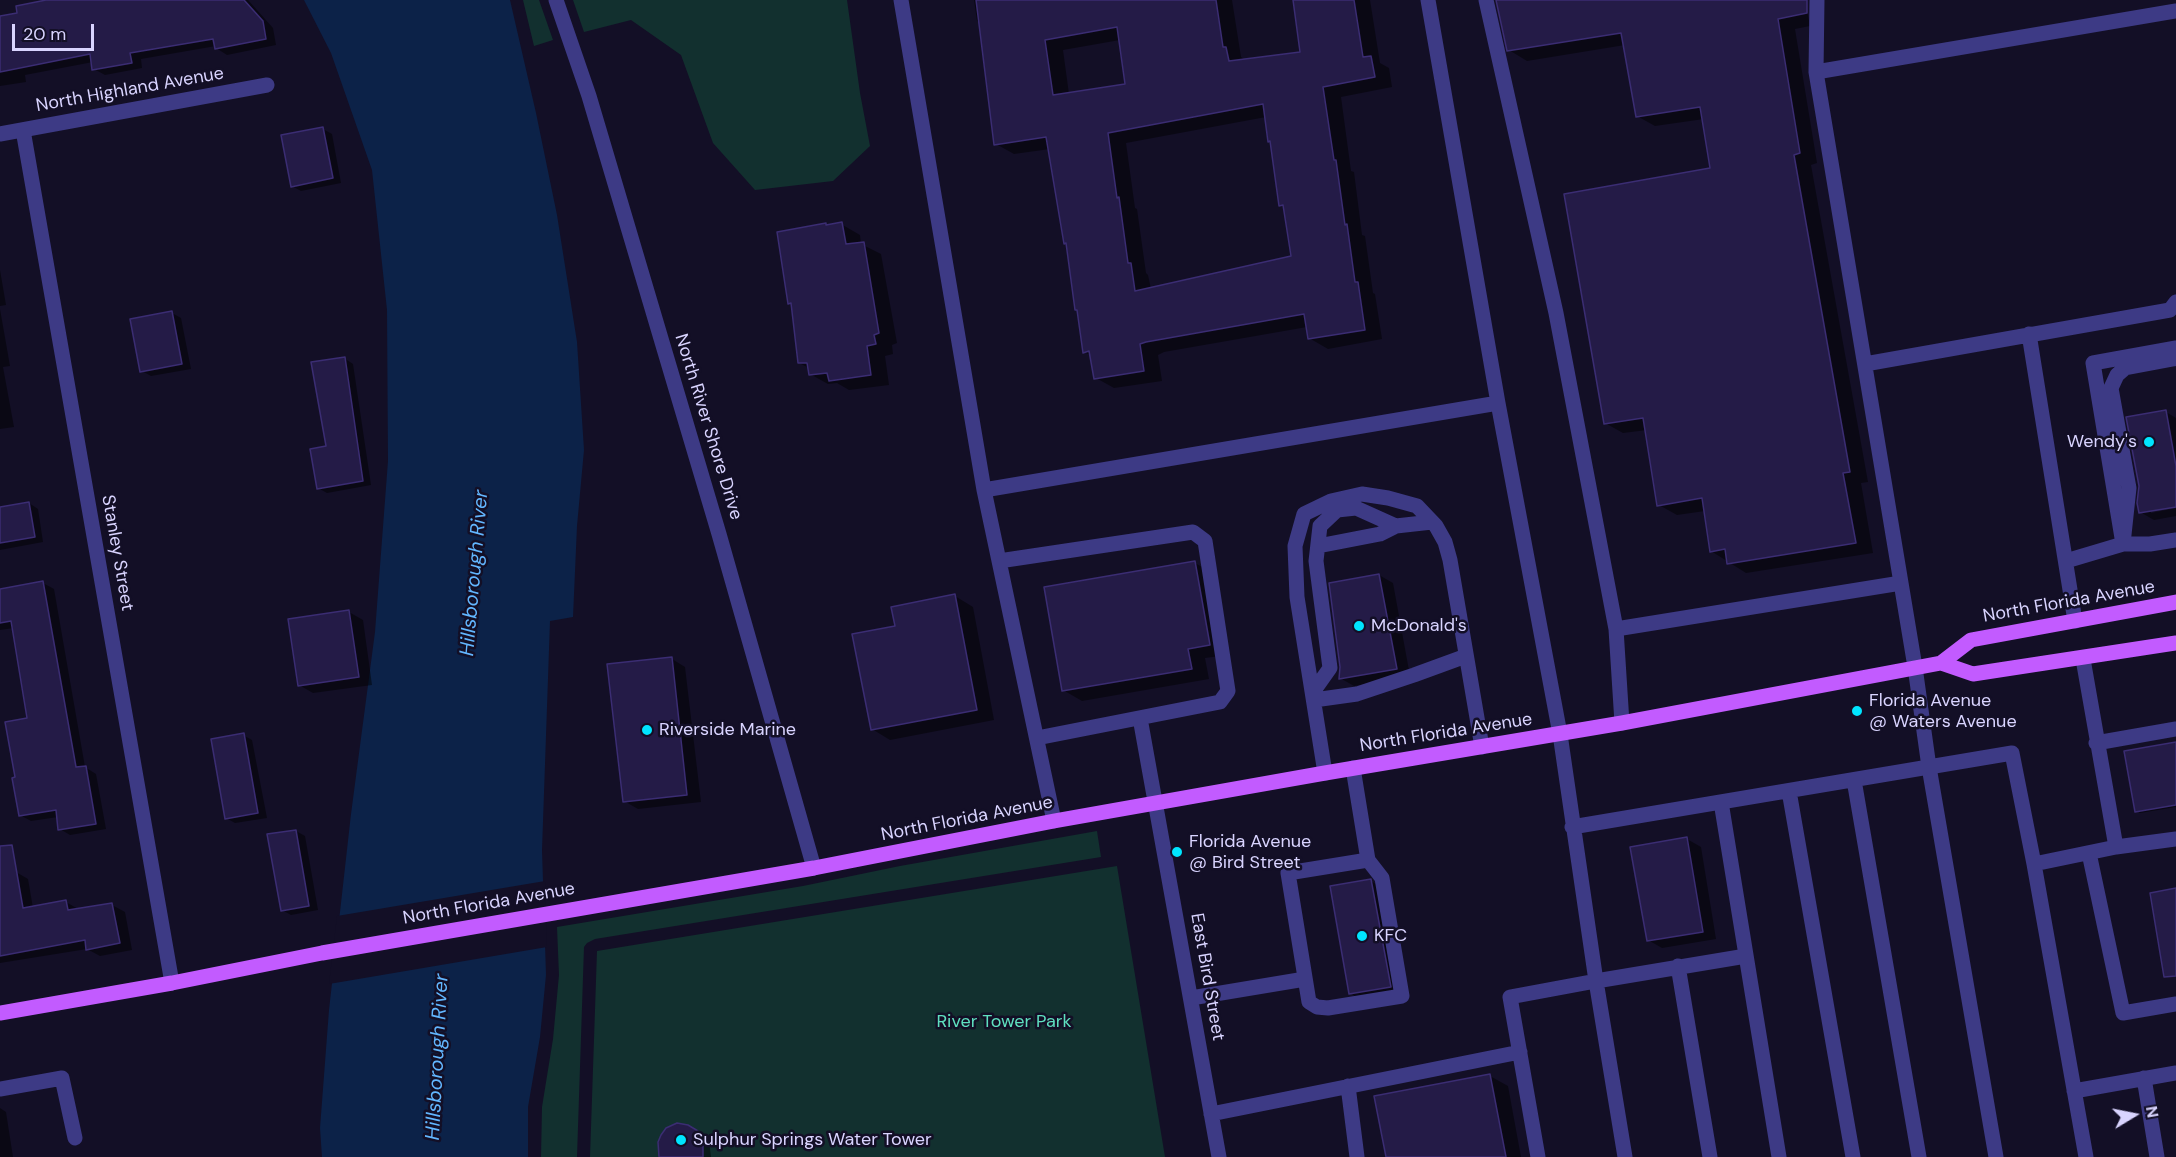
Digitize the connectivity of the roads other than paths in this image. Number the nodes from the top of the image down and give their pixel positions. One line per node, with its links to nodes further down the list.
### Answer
1 (556, 0): 56 (street, North River Shore Drive)
2 (902, 0): 17 (street)
3 (1428, 0): 16 (street)
4 (1486, 0): 28 (street)
5 (1817, 0): 7 (street)
6 (2176, 11): 7 (street)
7 (1816, 72): 15 (street)
8 (267, 85): 9 (street, North Highland Avenue)
9 (23, 130): 10 (street, North Highland Avenue); 61 (street, Stanley Street)
10 (0, 134)
11 (2176, 302): 12 (street)
12 (2030, 334): 15 (street); 24 (street)
13 (2176, 348): 21 (street)
14 (2176, 359): 21 (street)
15 (1865, 364): 25 (street)
16 (1498, 403): 17 (street); 38 (street)
17 (984, 490): 23 (street)
18 (1432, 522): 19 (street); 30 (street); 34 (street)
19 (1396, 526): 22 (street); 22 (street)
20 (2176, 540): 21 (street)
21 (2123, 544): 24 (street)
22 (1318, 546): 34 (street)
23 (999, 561): 35 (street); 39 (street)
24 (2066, 561): 27 (street)
25 (1901, 583): 28 (street); 33 (street)
26 (2176, 602): 27 (main road, North Florida Avenue)
27 (2075, 621): 32 (main road, North Florida Avenue)
28 (1616, 629): 36 (street)
29 (2176, 643): 31 (main road, North Florida Avenue)
30 (1466, 656): 34 (street); 41 (street)
31 (2082, 659): 32 (main road, North Florida Avenue); 40 (street)
32 (1941, 663): 33 (main road, North Florida Avenue)
33 (1915, 668): 36 (main road, North Florida Avenue); 42 (street)
34 (1314, 696): 44 (street)
35 (1140, 718): 39 (street); 48 (street, East Bird Street)
36 (1622, 723): 38 (main road, North Florida Avenue)
37 (2176, 729): 40 (street)
38 (1560, 734): 41 (main road, North Florida Avenue); 50 (street)
39 (1037, 738): 49 (street)
40 (2096, 743): 52 (street)
41 (1482, 747): 43 (main road, North Florida Avenue)
42 (1929, 767): 45 (street); 55 (street); 81 (street)
43 (1353, 768): 44 (main road, North Florida Avenue); 54 (street)
44 (1325, 773): 48 (main road, North Florida Avenue)
45 (1854, 780): 46 (street); 80 (street)
46 (1789, 791): 47 (street); 79 (street)
47 (1721, 802): 50 (street); 57 (street)
48 (1156, 803): 49 (main road, North Florida Avenue); 62 (street, East Bird Street)
49 (1054, 821): 56 (main road, North Florida Avenue)
50 (1572, 827): 60 (street)
51 (2176, 839): 52 (street)
52 (2116, 847): 53 (street)
53 (2089, 853): 55 (street); 63 (street)
54 (1368, 860): 59 (street); 59 (street)
55 (2034, 864): 70 (street)
56 (814, 868): 61 (main road, North Florida Avenue)
57 (1746, 956): 58 (street); 78 (street)
58 (1678, 966): 60 (street); 77 (street)
59 (1305, 979): 62 (street)
60 (1596, 981): 65 (street); 76 (street)
61 (172, 983): 64 (main road, North Florida Avenue)
62 (1191, 998): 71 (street, East Bird Street)
63 (2176, 1004)
64 (0, 1013)
65 (1520, 1052): 68 (street); 75 (street)
66 (2176, 1072): 67 (street)
67 (2144, 1078): 70 (street); 83 (street)
68 (1348, 1086): 71 (street); 74 (street)
69 (0, 1089): 72 (street)
70 (2074, 1090): 82 (street)
71 (1211, 1113): 73 (street, East Bird Street)
72 (75, 1137)
73 (1219, 1157)
74 (1357, 1157)
75 (1538, 1157)
76 (1625, 1157)
77 (1710, 1157)
78 (1779, 1157)
79 (1853, 1157)
80 (1919, 1157)
81 (1995, 1157)
82 (2086, 1157)
83 (2157, 1157)

